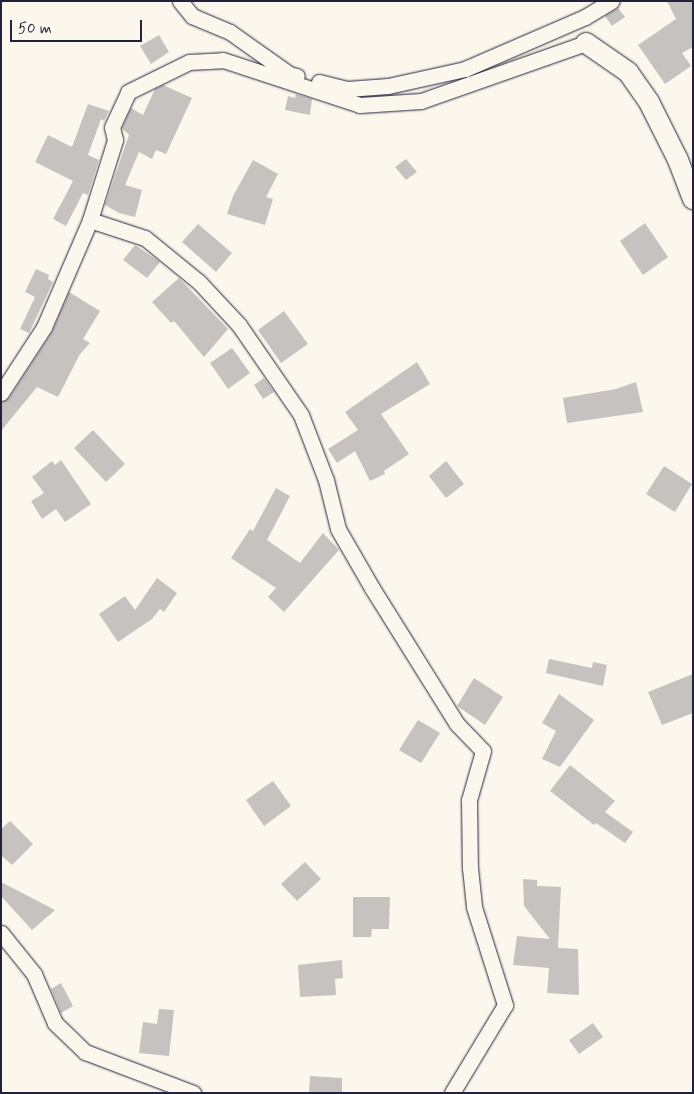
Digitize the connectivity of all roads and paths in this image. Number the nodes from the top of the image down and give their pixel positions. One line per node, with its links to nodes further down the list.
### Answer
1 (180, 1): 2 (street)
2 (612, 1)
3 (586, 43): 4 (street); 5 (street)
4 (693, 199)
5 (90, 220): 6 (street); 9 (street)
6 (1, 394)
7 (1, 932): 8 (street)
8 (194, 1093)
9 (452, 1093)

